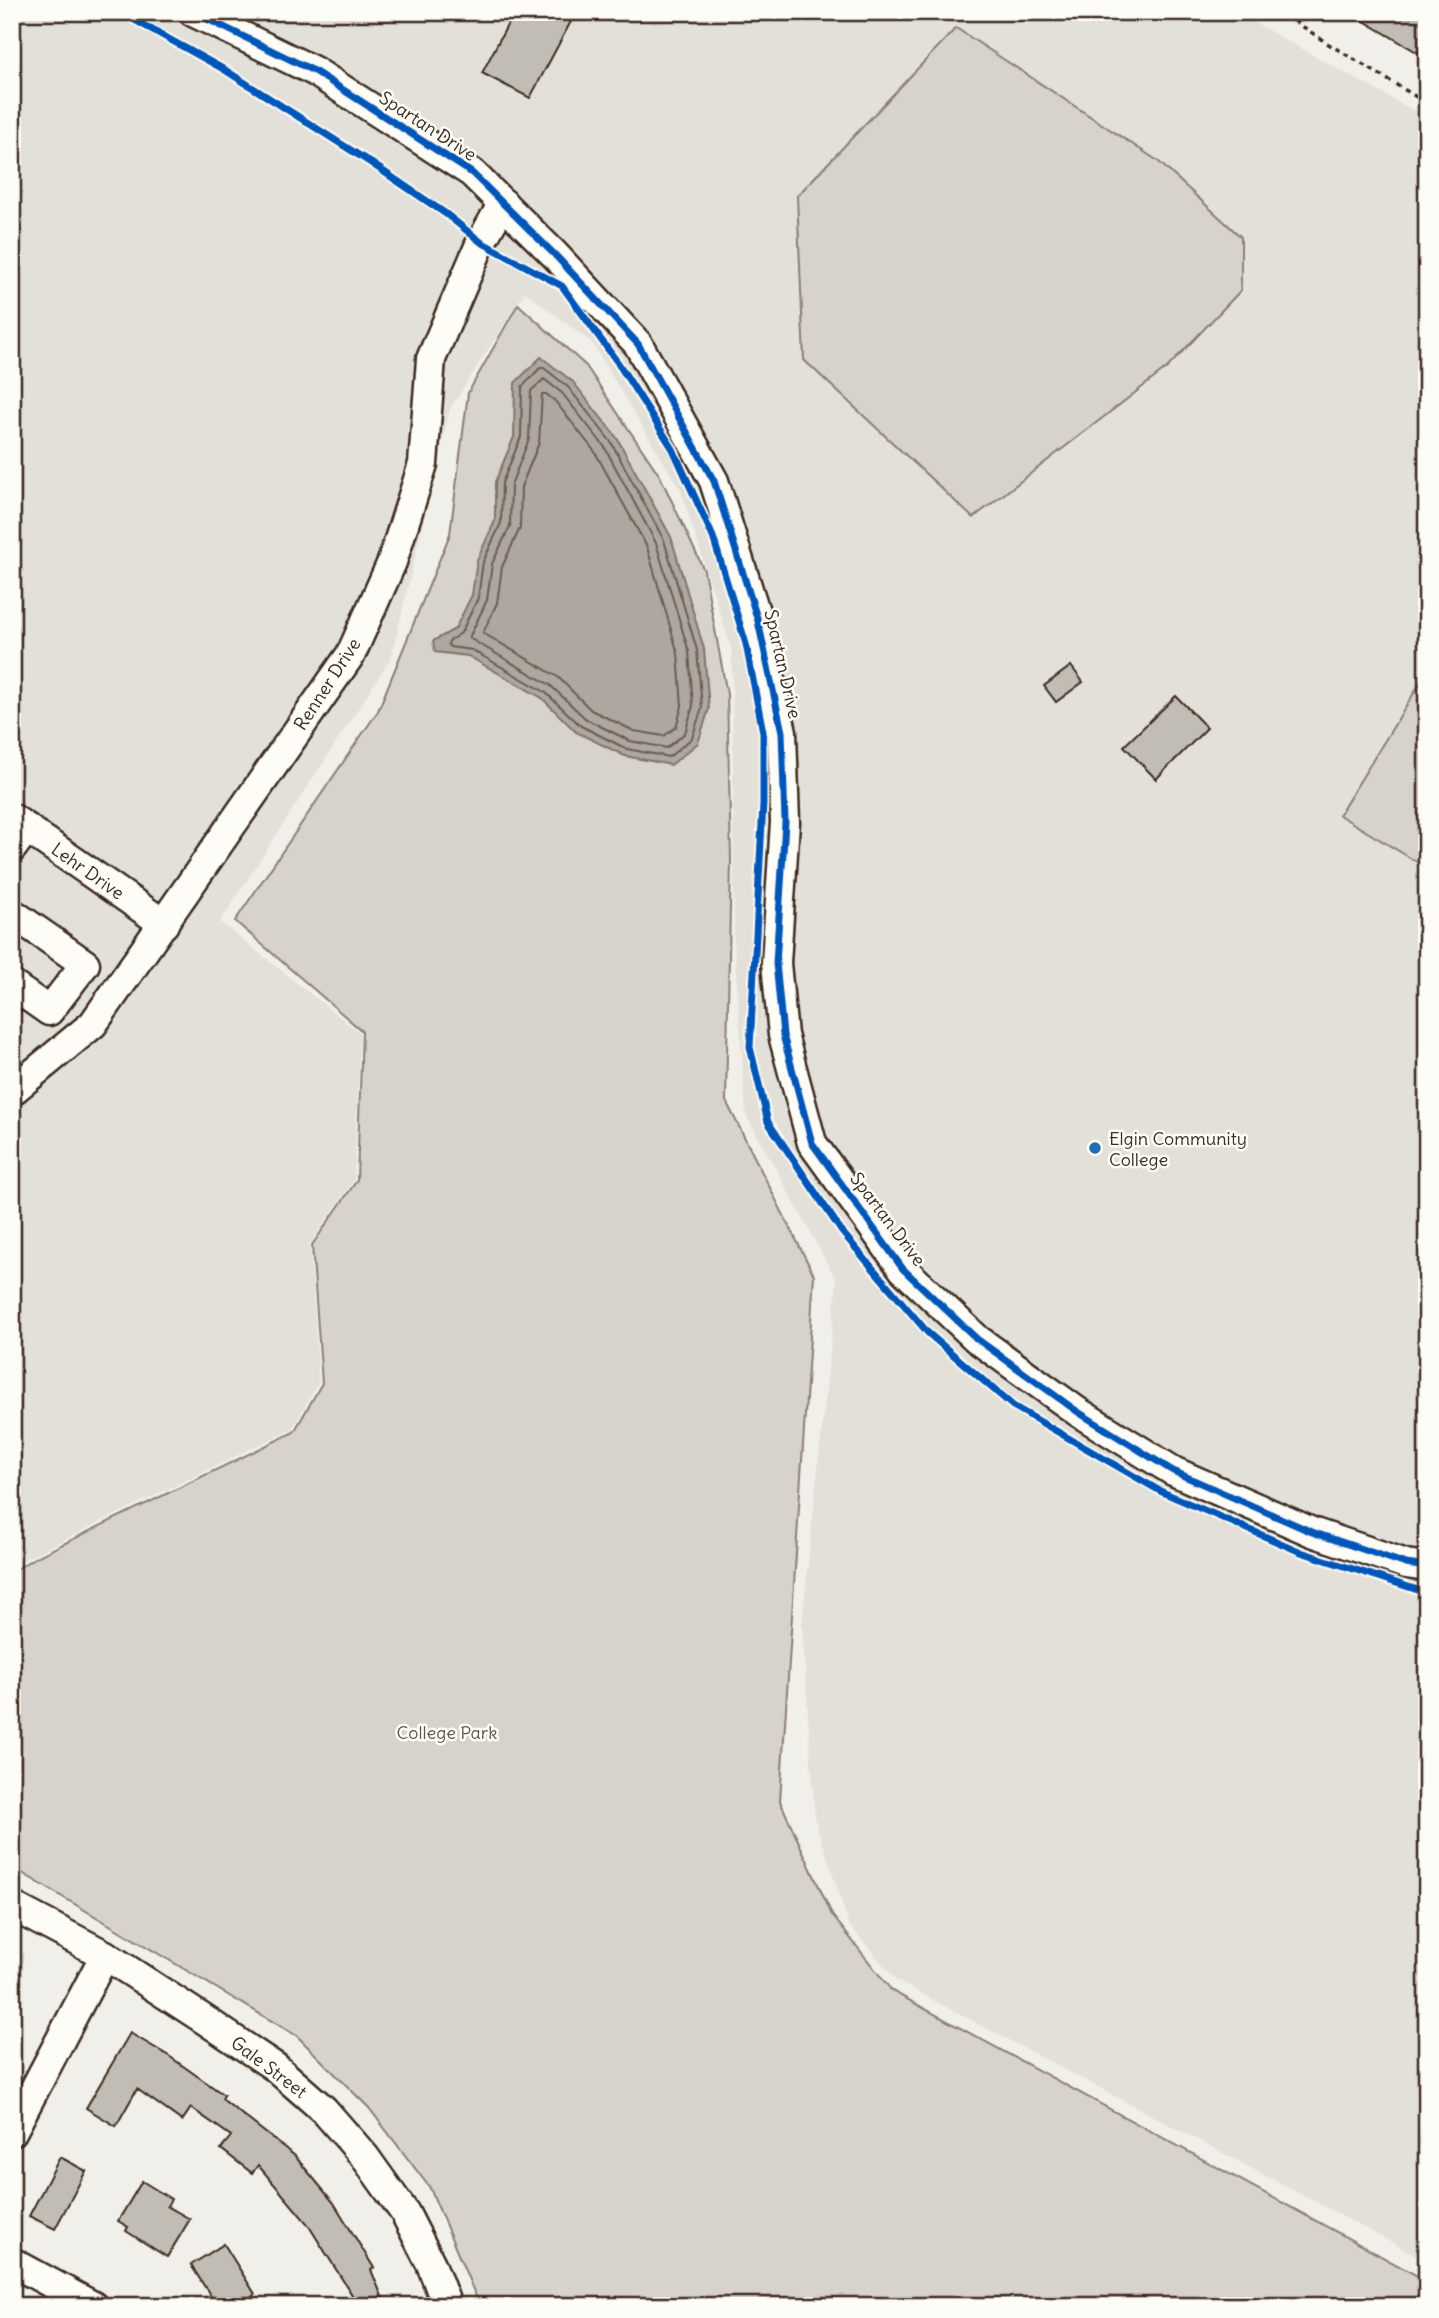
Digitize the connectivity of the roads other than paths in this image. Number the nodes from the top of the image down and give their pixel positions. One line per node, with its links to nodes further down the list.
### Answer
1 (192, 12): 2 (street, Spartan Drive)
2 (503, 203): 5 (street, Renner Drive); 8 (street, Spartan Drive)
3 (17, 832): 5 (street, Lehr Drive)
4 (12, 913): 6 (street)
5 (164, 924): 7 (street, Renner Drive)
6 (12, 985)
7 (19, 1076)
8 (1427, 1567)
9 (12, 1906): 10 (street, Gale Street)
10 (105, 1955): 11 (street); 14 (street, Gale Street)
11 (12, 2132)
12 (12, 2262): 13 (street)
13 (93, 2306)
14 (447, 2306)

